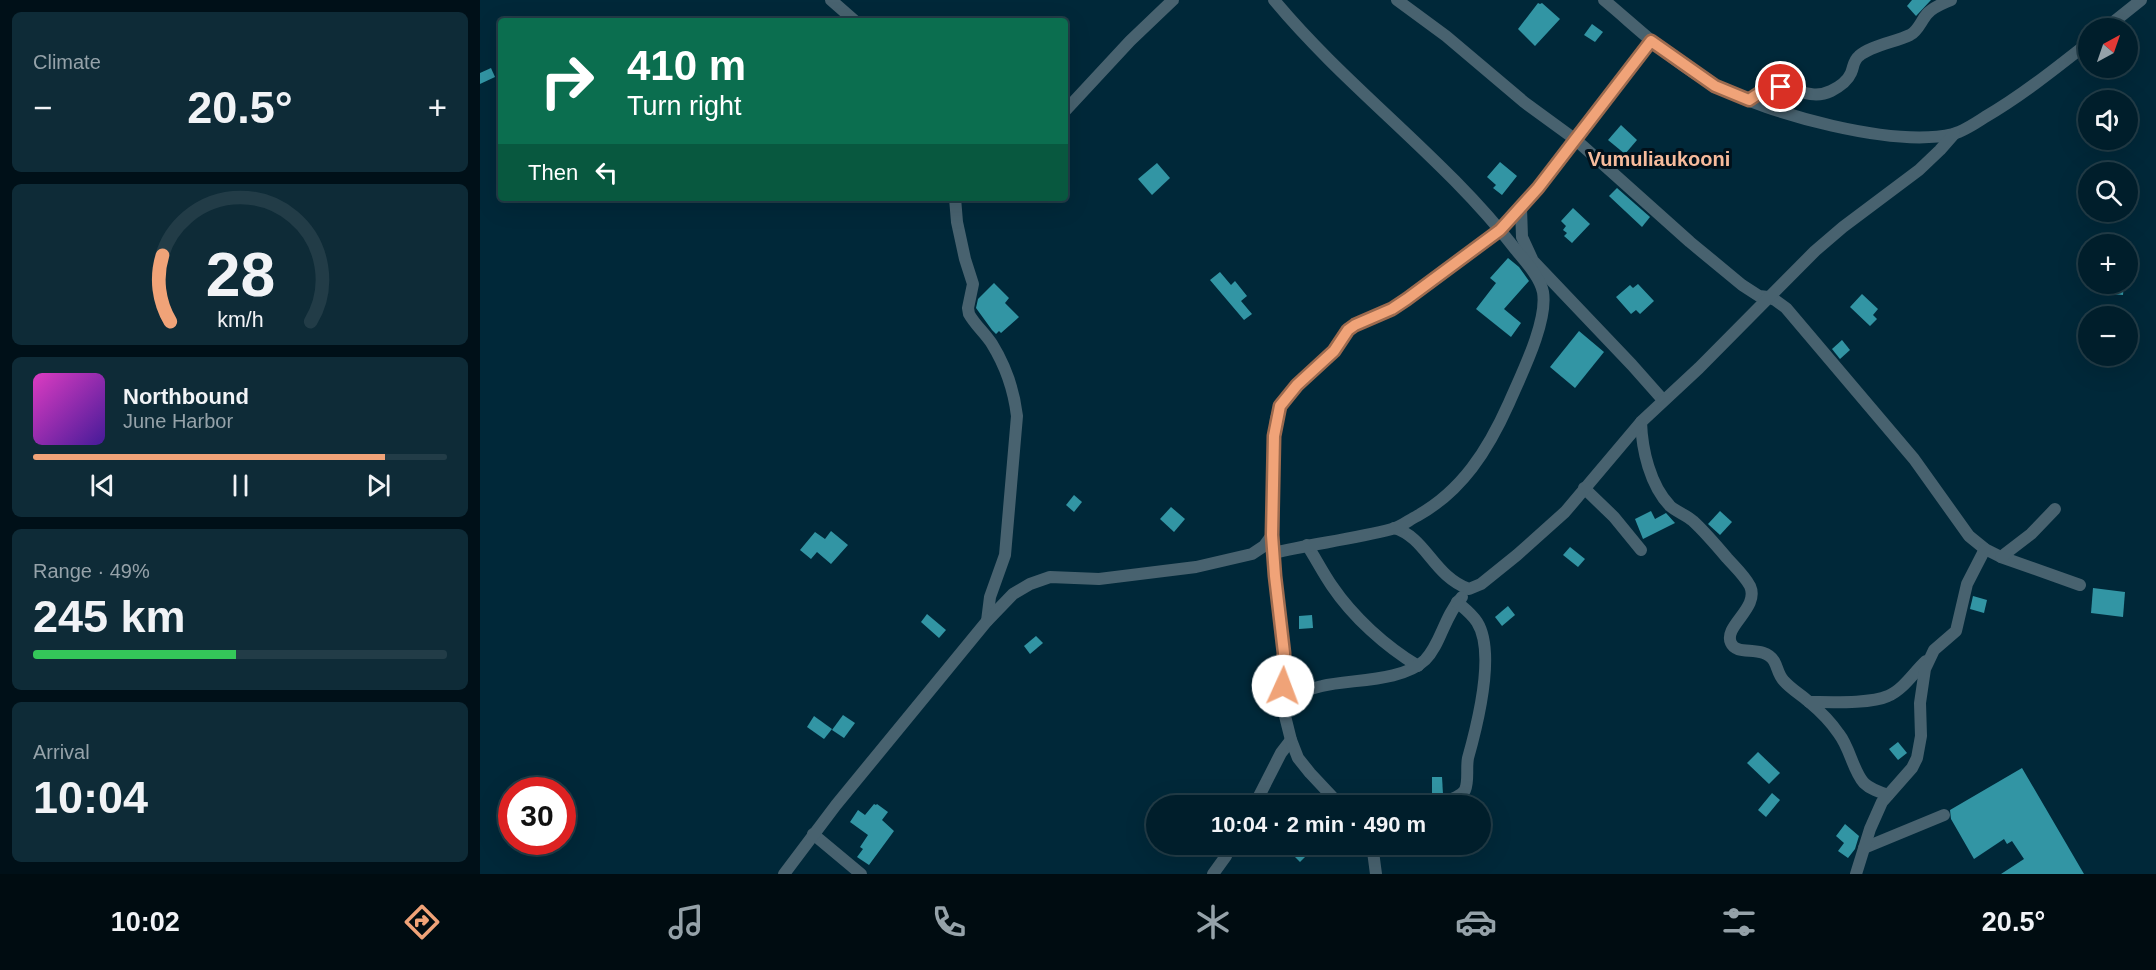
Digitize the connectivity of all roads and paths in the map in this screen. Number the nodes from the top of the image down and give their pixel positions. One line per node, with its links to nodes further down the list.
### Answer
1 (831, 0): 8 (street)
2 (1173, 0): 13 (street)
3 (1274, 0): 18 (street)
4 (1397, 0): 15 (street)
5 (1605, 0): 10 (street)
6 (1951, 0): 12 (street)
7 (2141, 0): 9 (street)
8 (852, 18)
9 (2118, 18)
10 (1651, 41): 12 (street); 15 (street)
11 (2078, 50): 14 (street)
12 (1749, 100): 14 (street)
13 (1068, 108)
14 (1954, 134): 19 (street)
15 (1576, 140): 17 (street); 19 (street)
16 (955, 201): 34 (street)
17 (1521, 208): 18 (street); 20 (street)
18 (1500, 230): 24 (street); 25 (street)
19 (1768, 297): 20 (street); 27 (street)
20 (1663, 400): 21 (street)
21 (1641, 422): 22 (street); 38 (street)
22 (1584, 488): 28 (street); 32 (street)
23 (2055, 509): 30 (street)
24 (1394, 528): 26 (street); 32 (street)
25 (1272, 535): 29 (street); 34 (street)
26 (1307, 545): 29 (street); 36 (street)
27 (1985, 549): 30 (street); 35 (street)
28 (1641, 550)
29 (1273, 553): 37 (street)
30 (2001, 557): 31 (street)
31 (2080, 585)
32 (1469, 589): 33 (street)
33 (1457, 602): 36 (street); 42 (street)
34 (987, 621): 45 (street)
35 (1929, 658): 38 (street); 43 (street)
36 (1418, 666): 37 (street)
37 (1282, 699): 39 (street)
38 (1809, 702): 43 (street)
39 (1291, 740): 40 (street); 41 (street)
40 (1260, 795)
41 (1331, 795)
42 (1460, 795)
43 (1888, 795): 46 (street)
44 (1944, 815): 46 (street)
45 (813, 834): 49 (street); 50 (street)
46 (1864, 848): 53 (street)
47 (1226, 855): 51 (street)
48 (1373, 855): 52 (street)
49 (784, 874)
50 (861, 874)
51 (1213, 874)
52 (1376, 874)
53 (1856, 874)

